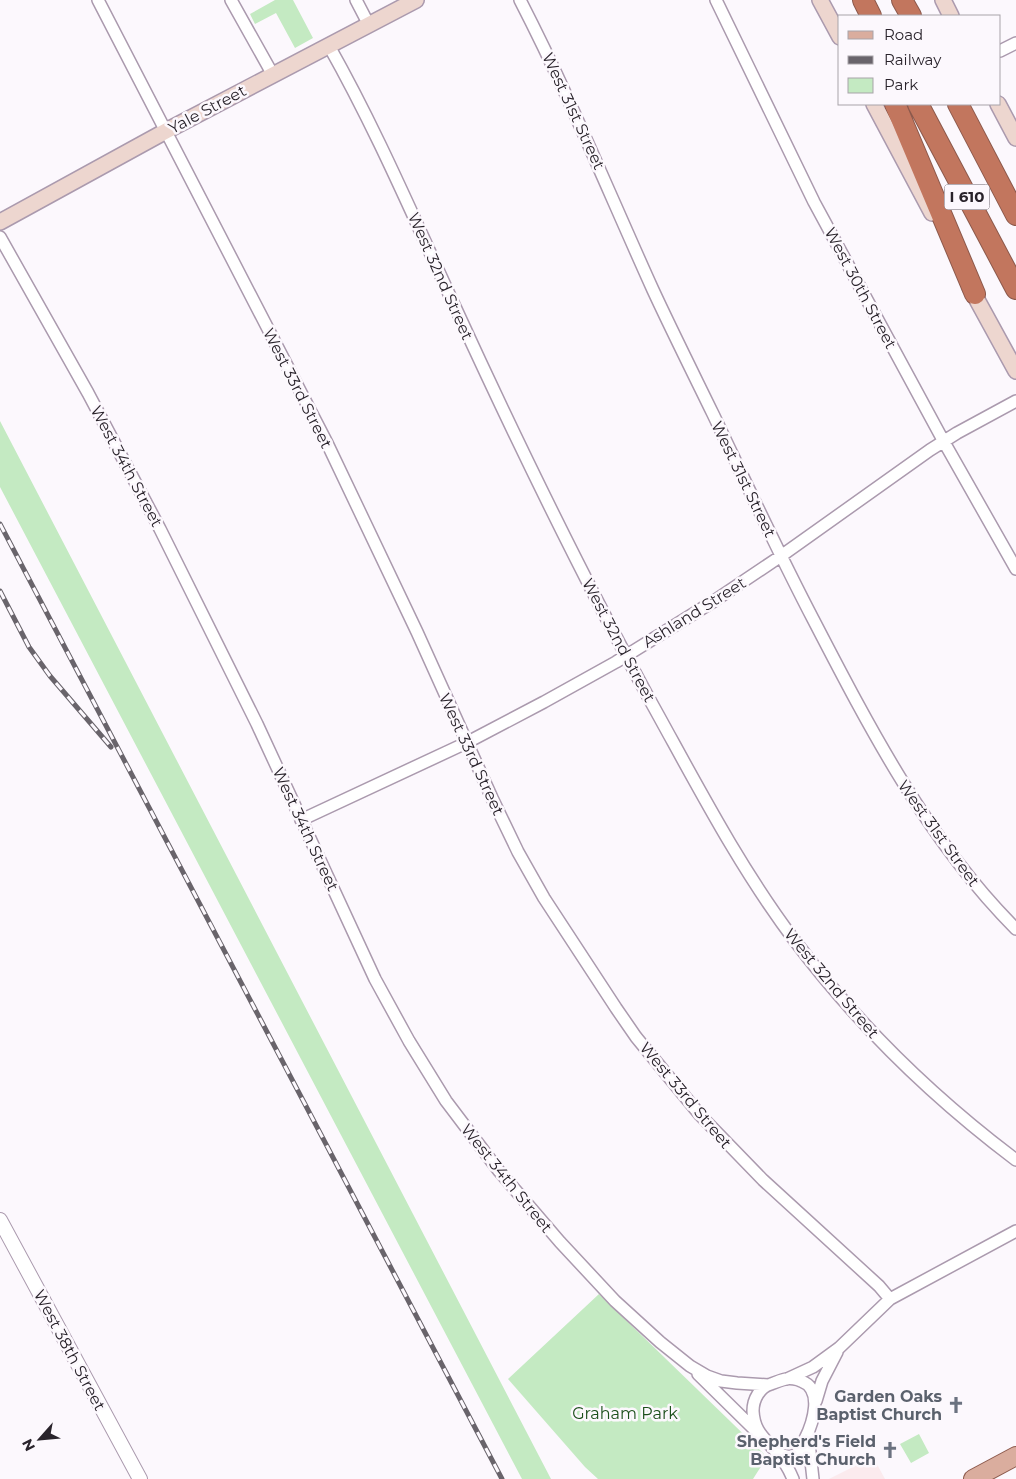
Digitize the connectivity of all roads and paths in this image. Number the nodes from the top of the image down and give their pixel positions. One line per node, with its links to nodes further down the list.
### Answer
1 (98, 0): 27 (street, West 33rd Street)
2 (231, 0): 20 (street)
3 (356, 0): 15 (street)
4 (416, 0): 15 (main road, Yale Street)
5 (520, 0): 38 (street, West 31st Street)
6 (716, 0): 37 (street, West 30th Street)
7 (820, 0): 16 (main road)
8 (862, 0): 11 (highway); 12 (highway)
9 (902, 0): 13 (highway)
10 (943, 0): 14 (main road)
11 (864, 15)
12 (870, 15)
13 (910, 15)
14 (951, 15)
15 (369, 25): 18 (main road, Yale Street)
16 (838, 34)
17 (1016, 43): 19 (street)
18 (329, 46): 20 (main road, Yale Street); 40 (street, West 32nd Street)
19 (1001, 50)
20 (273, 75): 27 (main road, Yale Street)
21 (875, 105): 34 (main road)
22 (895, 105): 34 (highway)
23 (919, 105): 33 (highway, I 610)
24 (959, 105): 29 (highway)
25 (959, 105): 30 (highway, I 610)
26 (999, 105): 28 (main road)
27 (166, 131): 31 (main road, Yale Street); 41 (street, West 33rd Street)
28 (1016, 138)
29 (1016, 194)
30 (1016, 215)
31 (0, 222)
32 (0, 236): 42 (street, West 34th Street)
33 (1016, 289)
34 (974, 294): 35 (main road)
35 (1016, 371)
36 (1016, 402): 37 (street, Ashland Street)
37 (944, 442): 38 (street, Ashland Street); 39 (street, West 30th Street)
38 (781, 556): 40 (street, Ashland Street); 43 (street, West 31st Street)
39 (1016, 570)
40 (626, 655): 41 (street, Ashland Street); 44 (street, West 32nd Street)
41 (466, 743): 42 (street, Ashland Street); 47 (street, West 33rd Street)
42 (301, 820): 49 (street, West 34th Street)
43 (1016, 929)
44 (1016, 1160)
45 (0, 1220): 58 (street, West 38th Street)
46 (1016, 1231): 47 (street)
47 (890, 1299): 48 (street)
48 (839, 1348): 50 (street); 52 (street)
49 (690, 1366): 51 (street, West 34th Street); 54 (street, West 34th Street)
50 (787, 1379): 51 (street); 52 (street)
51 (768, 1385): 54 (street)
52 (815, 1404): 53 (street)
53 (808, 1432): 55 (street); 60 (street)
54 (759, 1433): 55 (street)
55 (776, 1452): 59 (street)
56 (1016, 1456): 57 (main road)
57 (984, 1476)
58 (140, 1479)
59 (793, 1479)
60 (813, 1479)

